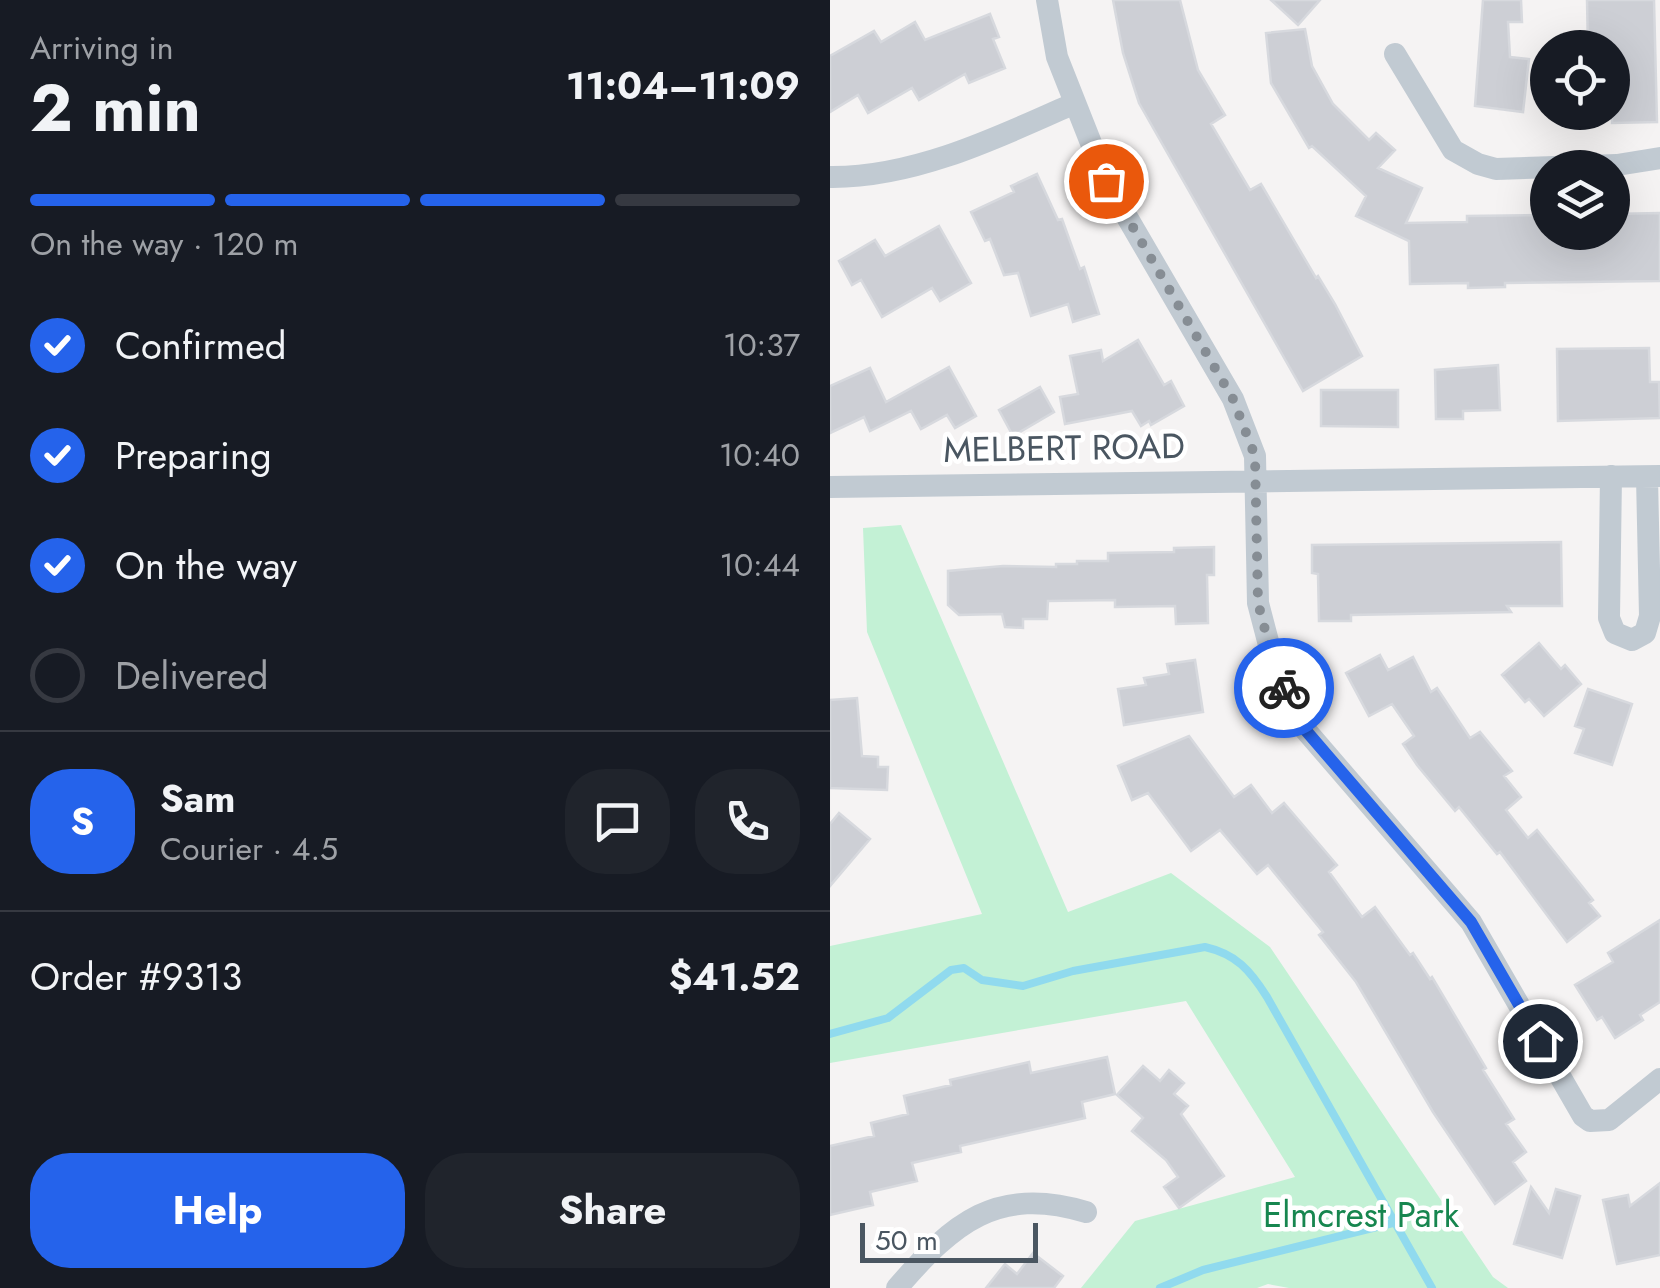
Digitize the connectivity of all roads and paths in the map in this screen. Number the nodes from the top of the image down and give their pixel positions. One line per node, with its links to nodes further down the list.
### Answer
1 (1047, 0): 3 (street)
2 (1394, 54): 4 (street)
3 (1075, 103): 5 (street); 8 (street)
4 (1660, 158)
5 (830, 177)
6 (1611, 476): 7 (street, MELBERT ROAD); 7 (street); 8 (street, MELBERT ROAD)
7 (1654, 476)
8 (1255, 480): 9 (street, MELBERT ROAD); 10 (street)
9 (830, 487)
10 (1660, 1079)
11 (1086, 1212): 12 (street)
12 (896, 1288)

